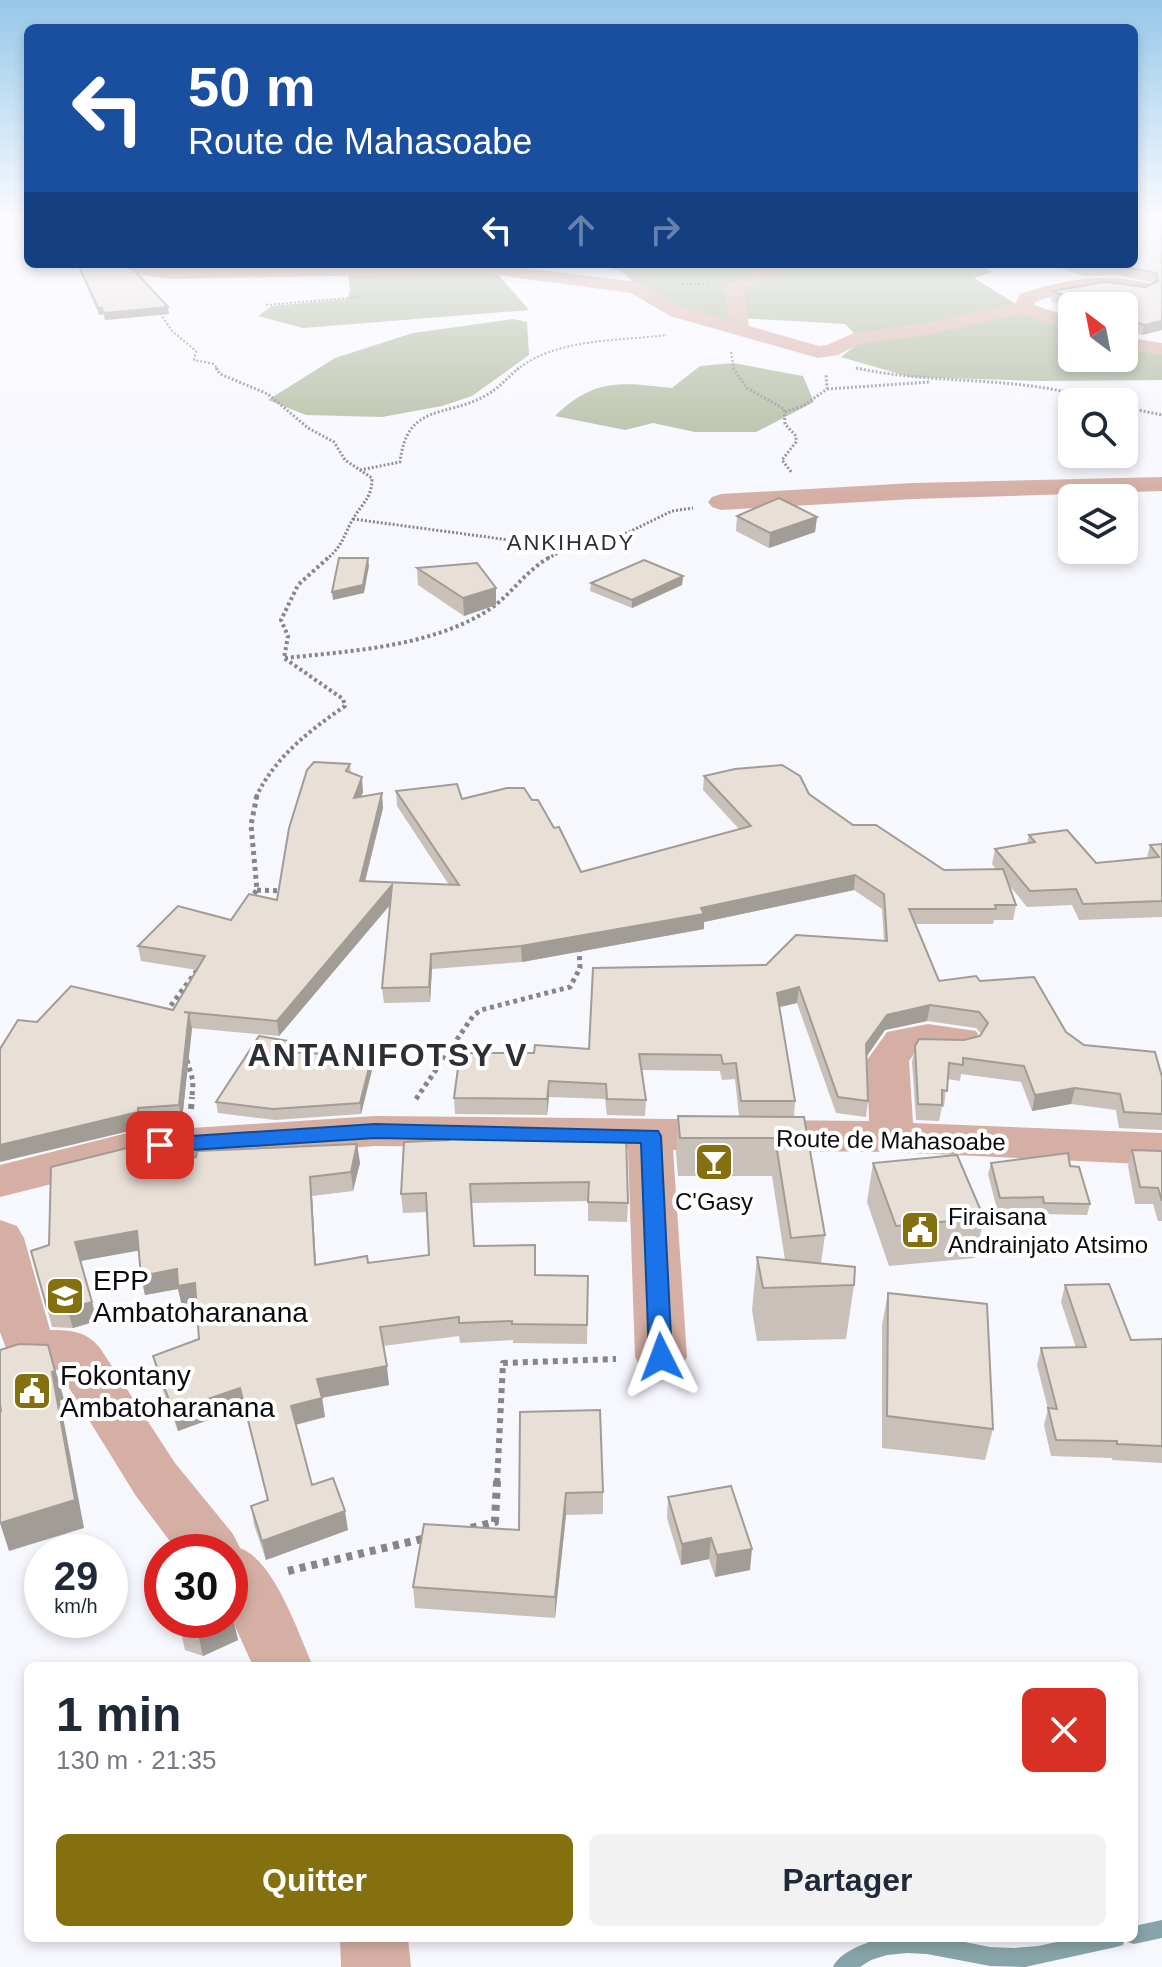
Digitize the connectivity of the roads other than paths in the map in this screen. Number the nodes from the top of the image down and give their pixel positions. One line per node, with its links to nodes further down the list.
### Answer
1 (677, 312): 6 (street)
2 (737, 312): 6 (street)
3 (1005, 312): 6 (street)
4 (1034, 312): 5 (street)
5 (1058, 320)
6 (740, 331)
7 (1138, 345): 8 (street)
8 (1162, 349)
9 (1162, 484): 10 (street)
10 (721, 502)
11 (961, 1040): 13 (street)
12 (650, 1136): 13 (street, Route de Mahasoabe); 15 (street, Route de Mahasoabe); 17 (street)
13 (892, 1137): 14 (street, Route de Mahasoabe)
14 (1162, 1149)
15 (0, 1181)
16 (0, 1238): 18 (street)
17 (661, 1357)
18 (197, 1534)
19 (248, 1603): 20 (street)
20 (280, 1661)
21 (374, 1942): 22 (street)
22 (376, 1967)

